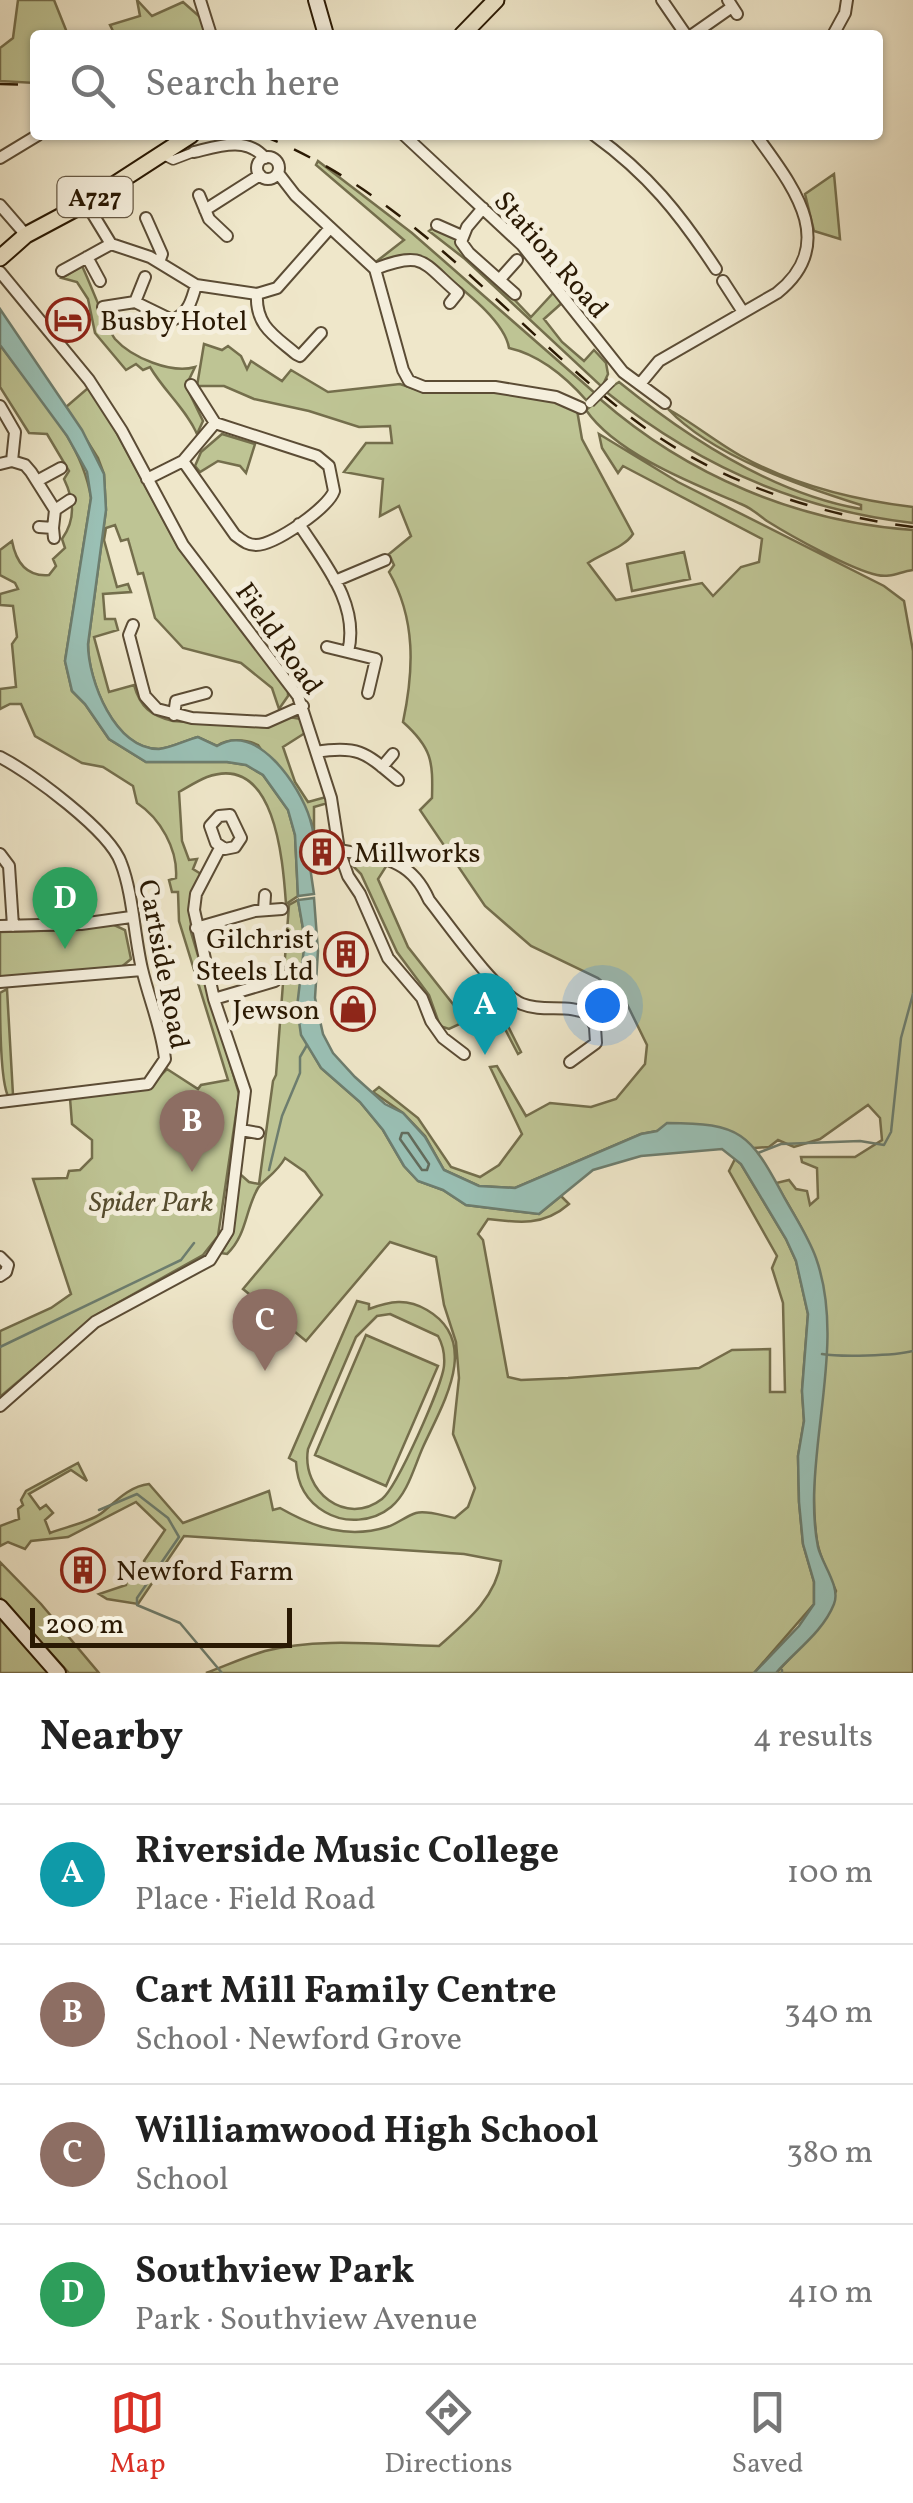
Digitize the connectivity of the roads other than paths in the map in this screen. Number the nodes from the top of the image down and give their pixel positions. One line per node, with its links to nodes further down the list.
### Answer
1 (200, 0): 7 (street)
2 (316, 0): 8 (main road)
3 (496, 0): 9 (main road)
4 (662, 0): 10 (street)
5 (846, 0): 12 (street)
6 (732, 7): 11 (street)
7 (209, 30)
8 (325, 30)
9 (467, 30)
10 (685, 30)
11 (697, 30)
12 (837, 30)
13 (30, 140): 20 (street)
14 (184, 140): 19 (main road, A727)
15 (409, 140): 27 (street, Station Road)
16 (600, 140): 41 (street)
17 (760, 140): 54 (street)
18 (194, 152): 19 (street); 21 (street)
19 (162, 155): 25 (main road, A727)
20 (0, 158)
21 (265, 158): 22 (street); 23 (street)
22 (278, 173): 23 (street); 31 (street)
23 (260, 175): 28 (street)
24 (199, 196): 28 (street)
25 (86, 202): 32 (main road, A727); 35 (street)
26 (0, 205): 32 (street)
27 (483, 208): 34 (street); 56 (street, Station Road)
28 (205, 210): 33 (street)
29 (146, 218): 39 (street)
30 (437, 225): 34 (street)
31 (330, 228): 40 (street); 49 (street)
32 (26, 234): 37 (main road, A727)
33 (226, 236)
34 (462, 236): 45 (street)
35 (111, 244): 36 (street); 39 (street)
36 (87, 256): 42 (street); 47 (street)
37 (0, 258)
38 (516, 260): 45 (street)
39 (158, 262): 48 (street)
40 (375, 269): 52 (street); 61 (street)
41 (716, 269): 46 (street)
42 (62, 271)
43 (0, 272): 66 (street, Field Road)
44 (145, 278): 51 (street)
45 (500, 279): 50 (street)
46 (723, 281): 54 (street)
47 (100, 282)
48 (196, 285): 49 (street); 51 (street)
49 (257, 294): 55 (street)
50 (515, 294)
51 (135, 302): 53 (street)
52 (450, 303)
53 (103, 306)
54 (742, 312): 57 (street)
55 (322, 333)
56 (623, 372): 57 (street, Station Road); 61 (street, bridge)
57 (640, 384): 59 (street, Station Road)
58 (191, 385): 62 (street)
59 (664, 403)
60 (0, 406): 64 (street)
61 (586, 406)
62 (215, 423): 63 (street); 70 (street)
63 (183, 460): 66 (street); 70 (street)
64 (6, 462): 67 (street)
65 (62, 468): 67 (street)
66 (146, 479): 80 (street, Field Road)
67 (37, 481): 69 (street)
68 (70, 500): 69 (street)
69 (55, 510): 71 (street)
70 (299, 524): 73 (street)
71 (39, 528)
72 (384, 560): 73 (street)
73 (335, 581): 76 (street)
74 (133, 625): 81 (street)
75 (327, 646): 76 (street)
76 (348, 652): 78 (street)
77 (206, 693): 79 (street)
78 (368, 693)
79 (189, 696): 81 (street); 82 (street)
80 (303, 706): 82 (street); 83 (street, Field Road)
81 (174, 716): 82 (street)
82 (192, 718)
83 (316, 752): 86 (street); 89 (street, Field Road)
84 (392, 754): 86 (street)
85 (0, 757): 94 (street, Cartside Road)
86 (382, 767): 87 (street)
87 (398, 780)
88 (220, 848): 97 (street)
89 (339, 850): 102 (street, Field Road); 103 (street)
90 (0, 854): 96 (street)
91 (265, 895): 93 (street)
92 (282, 909): 93 (street)
93 (264, 910): 97 (street)
94 (131, 917): 96 (street); 98 (street, Cartside Road)
95 (0, 926): 96 (street)
96 (13, 926)
97 (196, 928): 101 (street)
98 (142, 970): 100 (street); 104 (street, Cartside Road)
99 (275, 981): 101 (street)
100 (0, 982)
101 (214, 999): 105 (street)
102 (464, 1054)
103 (570, 1062)
104 (0, 1102)
105 (241, 1130): 106 (street); 109 (street)
106 (258, 1132)
107 (0, 1257): 108 (street)
108 (0, 1276)
109 (0, 1406)
110 (0, 1606): 111 (main road)
111 (58, 1673)

